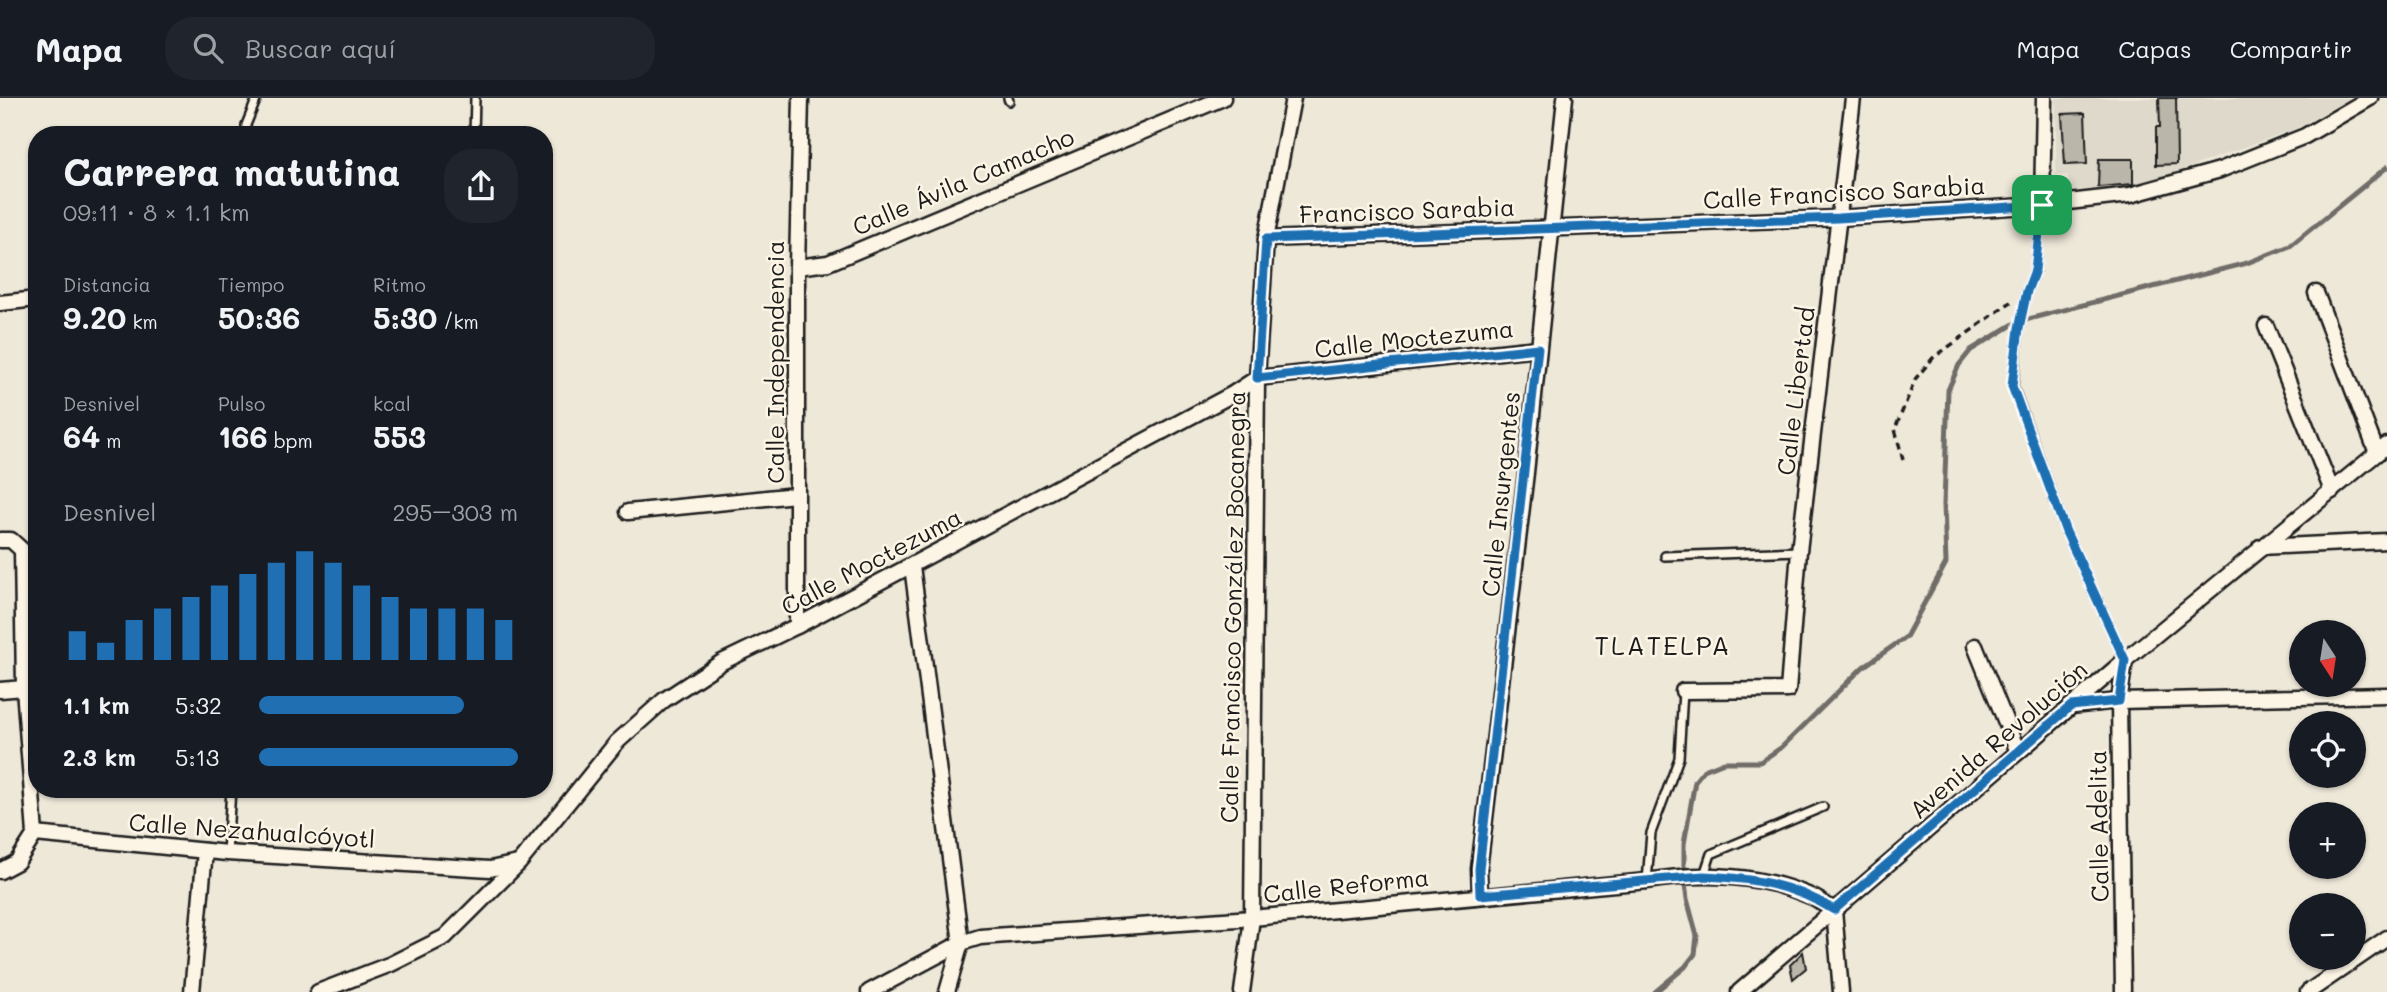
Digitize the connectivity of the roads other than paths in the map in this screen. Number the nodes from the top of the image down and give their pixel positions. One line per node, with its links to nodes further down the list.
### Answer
1 (257, 98): 10 (lane)
2 (475, 98): 11 (lane)
3 (801, 98): 16 (street, Calle Independencia)
4 (1223, 98): 16 (street, Calle Ávila Camacho)
5 (1293, 98): 15 (street, Calle Francisco González Bocanegra)
6 (1565, 98): 14 (street, Calle Insurgentes)
7 (1853, 98): 13 (street, Calle Libertad)
8 (2044, 98): 12 (street)
9 (2370, 98): 12 (street, Calle Francisco Sarabia)
10 (246, 126)
11 (474, 126)
12 (2042, 205): 13 (street, Calle Francisco Sarabia); 37 (lane)
13 (1838, 218): 14 (street, Calle Francisco Sarabia); 32 (street, Calle Libertad)
14 (1550, 227): 15 (street, Francisco Sarabia); 21 (street, Calle Insurgentes)
15 (1266, 239): 22 (street, Calle Francisco González Bocanegra)
16 (797, 267): 25 (street, Calle Independencia)
17 (2316, 293): 23 (street)
18 (28, 300): 19 (street)
19 (0, 303)
20 (2266, 326): 24 (street)
21 (1538, 348): 22 (street, Calle Moctezuma); 56 (street, Calle Insurgentes)
22 (1257, 378): 34 (street, Calle Moctezuma); 58 (street, Calle Francisco González Bocanegra)
23 (2382, 449): 24 (street, Avenida Revolución)
24 (2332, 491): 27 (street, Avenida Revolución)
25 (796, 495): 26 (street); 35 (street, Calle Independencia)
26 (628, 512)
27 (2301, 515): 30 (street); 31 (street, Avenida Revolución)
28 (0, 541): 38 (street)
29 (2387, 541): 30 (street)
30 (2304, 545): 31 (street)
31 (2260, 547): 37 (street, Avenida Revolución)
32 (1799, 551): 33 (lane); 40 (street, Calle Libertad)
33 (1665, 556)
34 (912, 566): 35 (street, Calle Moctezuma); 60 (street)
35 (797, 626): 52 (street, Calle Moctezuma)
36 (1975, 646): 45 (street)
37 (2125, 660): 42 (street, Calle Adelita); 43 (street, Avenida Revolución)
38 (24, 688): 39 (street); 44 (street)
39 (0, 690)
40 (1683, 691): 55 (lane)
41 (2387, 695): 42 (street)
42 (2119, 701): 43 (street); 68 (street, Calle Adelita)
43 (2071, 706): 45 (street, Avenida Revolución)
44 (28, 741)
45 (2018, 752): 57 (street, Avenida Revolución)
46 (32, 798): 49 (street)
47 (230, 798): 51 (lane)
48 (1823, 807): 54 (lane)
49 (35, 834): 50 (street, Calle Nezahualcóyotl); 53 (street)
50 (205, 851): 51 (street, Calle Nezahualcóyotl); 61 (street)
51 (226, 853): 52 (street, Calle Nezahualcóyotl)
52 (519, 863): 62 (street, Calle Moctezuma)
53 (0, 871)
54 (1703, 876): 55 (street, Calle Reforma); 57 (street, Calle Reforma)
55 (1647, 881): 56 (street, Calle Reforma)
56 (1480, 895): 58 (street, Calle Reforma)
57 (1834, 910): 66 (street, Avenida Revolución); 67 (street)
58 (1252, 918): 60 (street, Calle Reforma); 65 (street, Calle Francisco González Bocanegra)
59 (2387, 938): 69 (street)
60 (961, 943): 63 (street, Calle Reforma); 64 (street)
61 (192, 992)
62 (318, 992)
63 (869, 992)
64 (947, 992)
65 (1242, 992)
66 (1739, 992)
67 (1841, 992)
68 (2123, 992)
69 (2308, 992)

